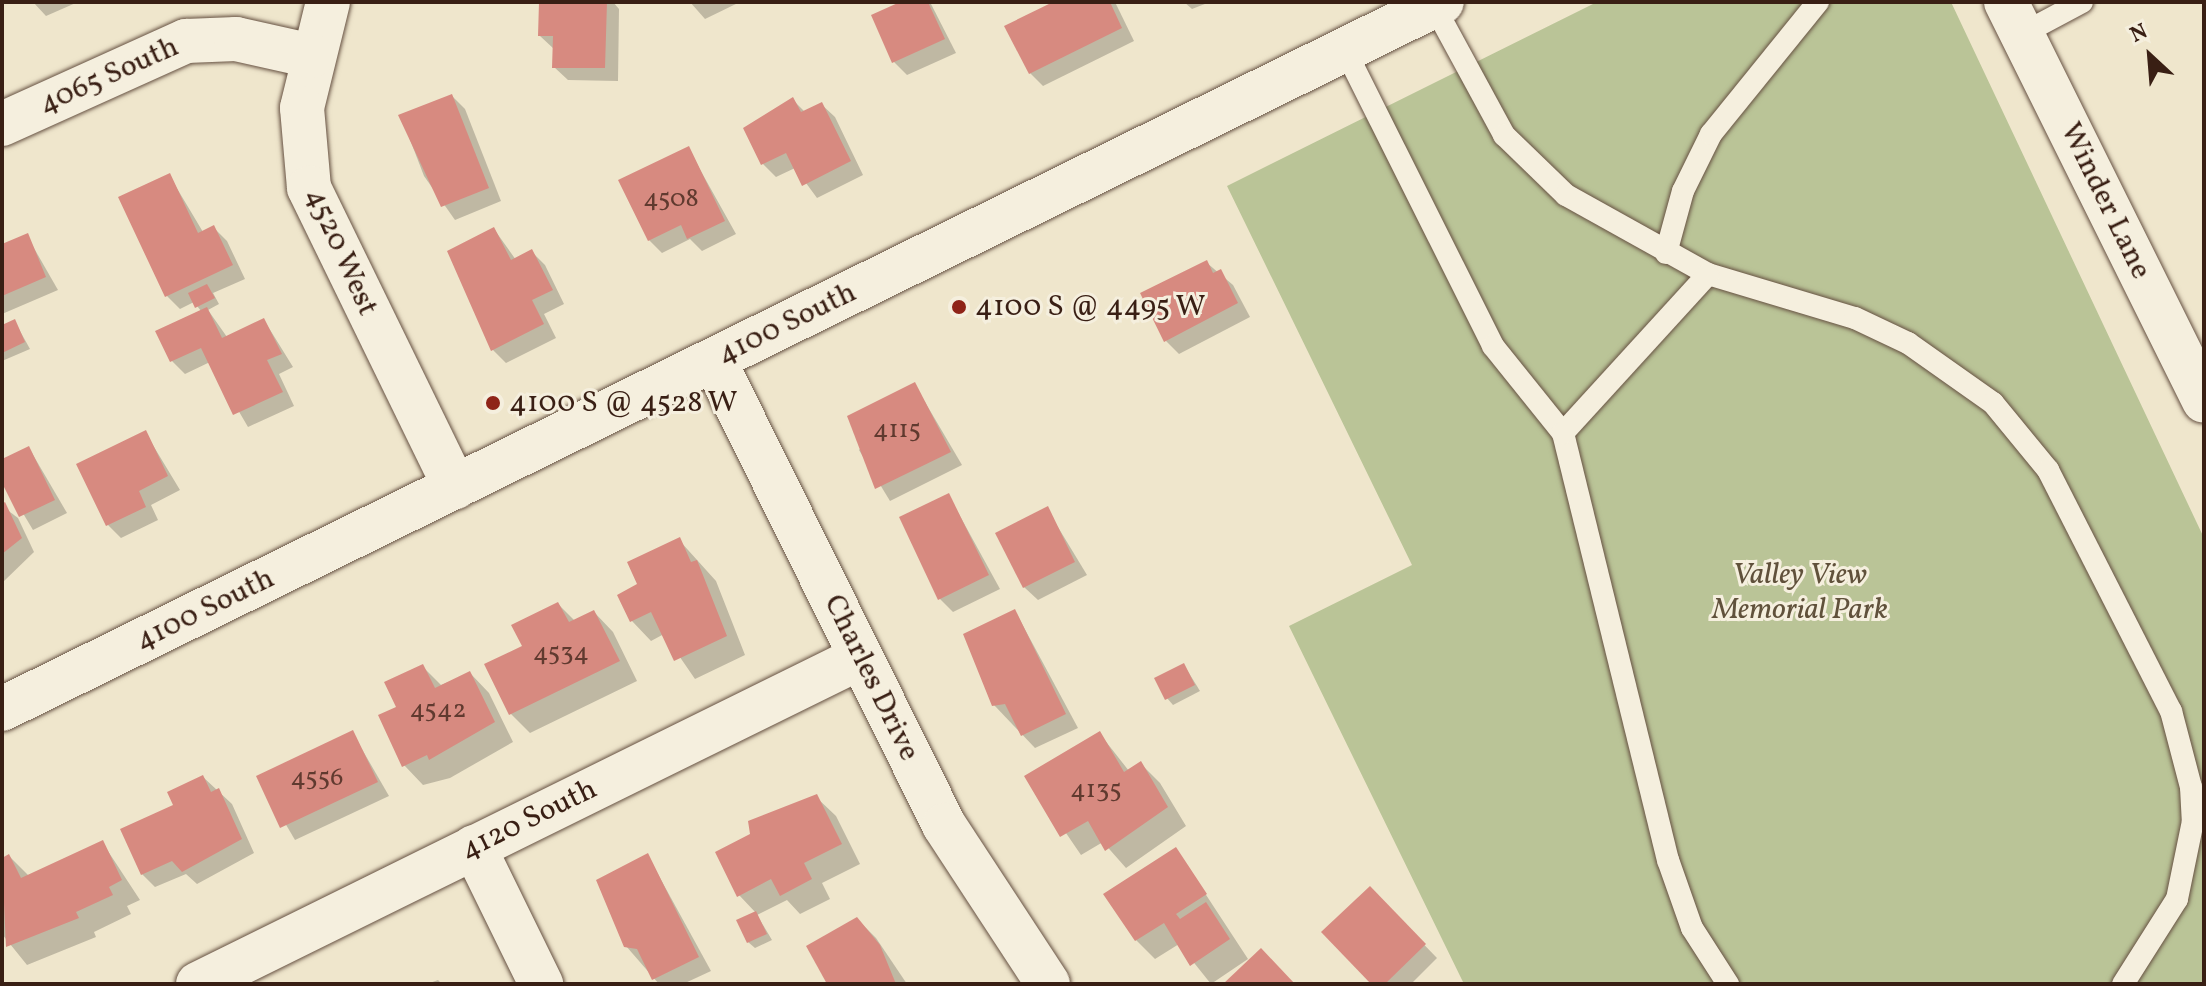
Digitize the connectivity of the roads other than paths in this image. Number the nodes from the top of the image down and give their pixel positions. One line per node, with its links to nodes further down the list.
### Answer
1 (328, 2): 7 (street, 4520 West)
2 (1818, 2): 9 (lane)
3 (2082, 2): 5 (lane)
4 (1438, 4): 6 (street, 4100 South); 9 (lane)
5 (2014, 18): 12 (street, Winder Lane)
6 (1345, 50): 11 (street, 4100 South); 13 (lane)
7 (312, 56): 8 (street, 4065 South); 14 (street, 4520 West)
8 (2, 124)
9 (1666, 253): 10 (lane)
10 (1708, 274): 13 (lane); 17 (lane)
11 (714, 360): 14 (street, 4100 South); 15 (street, Charles Drive)
12 (2204, 401)
13 (1563, 433): 23 (lane)
14 (455, 487): 16 (street, 4100 South)
15 (861, 657): 18 (street, 4120 South); 22 (street, Charles Drive)
16 (2, 709)
17 (2190, 844): 19 (lane); 24 (lane)
18 (474, 847): 20 (street, 4120 South); 21 (street)
19 (2204, 875)
20 (198, 984)
21 (541, 984)
22 (1048, 984)
23 (1728, 984)
24 (2123, 984)

